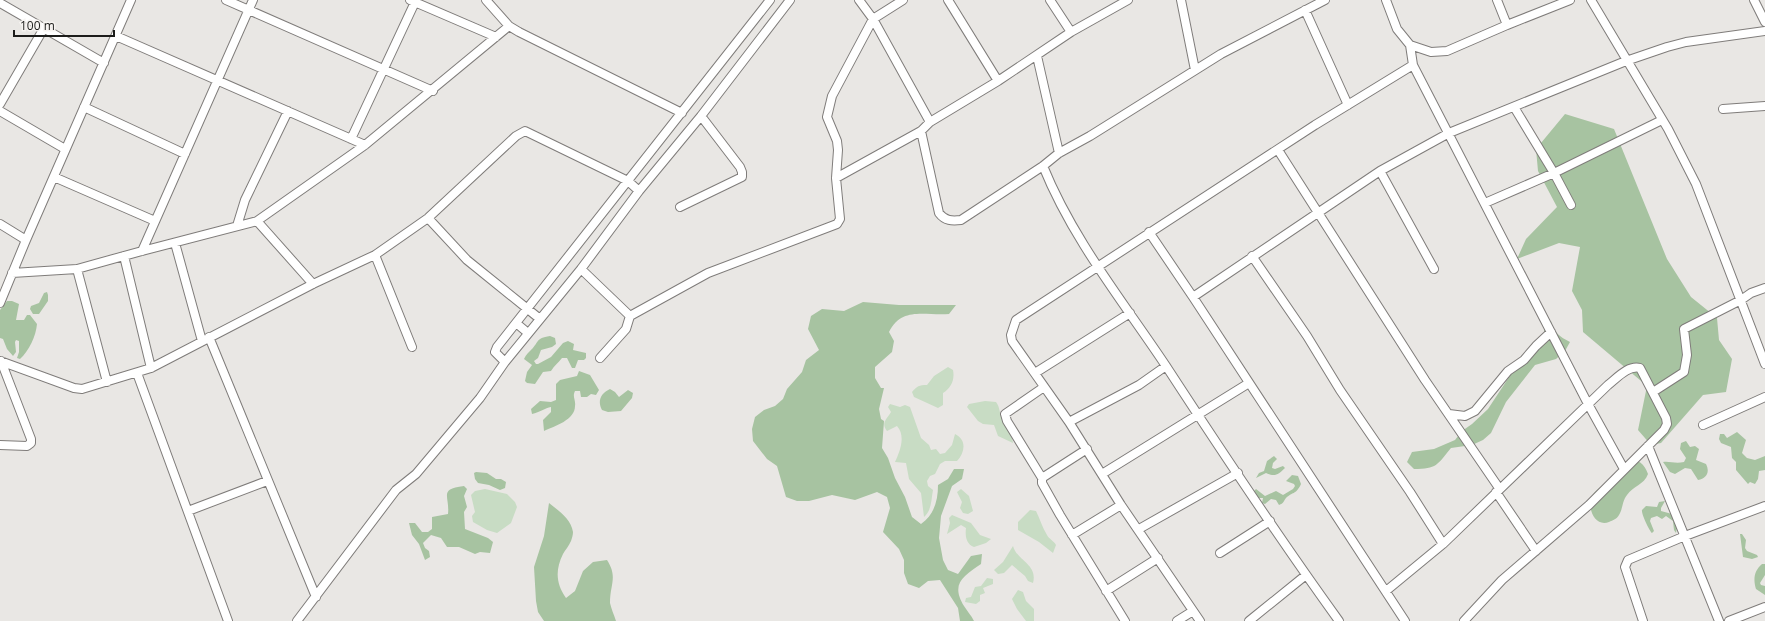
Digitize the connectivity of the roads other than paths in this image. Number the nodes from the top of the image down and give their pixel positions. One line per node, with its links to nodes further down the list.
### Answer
1 (131, 0): 30 (street)
2 (226, 0): 21 (street)
3 (253, 0): 21 (street)
4 (486, 0): 26 (street)
5 (770, 0): 49 (street)
6 (790, 0): 51 (street)
7 (859, 0): 23 (street)
8 (902, 0): 23 (street)
9 (948, 0): 40 (street)
10 (1050, 0): 29 (street)
11 (1128, 0): 29 (street)
12 (1181, 0): 38 (street)
13 (1325, 0): 22 (street)
14 (1386, 0): 32 (street)
15 (1497, 0): 25 (street)
16 (1570, 0): 25 (street)
17 (1591, 0): 34 (street)
18 (1754, 0): 24 (street)
19 (413, 1): 31 (street); 37 (street)
20 (0, 3): 27 (street)
21 (249, 10): 37 (street); 39 (street)
22 (1305, 10): 38 (street); 43 (street)
23 (873, 19): 53 (street); 68 (street)
24 (1765, 22)
25 (1507, 25): 32 (street)
26 (509, 26): 31 (street); 49 (street)
27 (44, 28): 35 (street); 42 (street)
28 (1765, 31): 34 (street)
29 (1071, 32): 33 (street)
30 (116, 36): 35 (street); 39 (street)
31 (496, 37): 41 (street)
32 (1410, 45): 36 (street)
33 (1037, 56): 40 (street); 62 (street)
34 (1626, 61): 46 (street); 52 (street)
35 (104, 63): 45 (street)
36 (1413, 65): 43 (street); 55 (street)
37 (384, 69): 41 (street); 56 (street)
38 (1195, 70): 62 (street)
39 (218, 80): 48 (street); 63 (street)
40 (998, 82): 53 (street)
41 (433, 91): 58 (street)
42 (0, 104)
43 (1348, 105): 60 (street)
44 (1765, 106): 47 (street)
45 (84, 107): 59 (street); 63 (street)
46 (1514, 107): 55 (street); 66 (street)
47 (1722, 109)
48 (288, 112): 56 (street); 79 (street)
49 (682, 113): 57 (street)
50 (1, 114): 59 (street)
51 (701, 116): 61 (street); 73 (street)
52 (1662, 120): 66 (street); 95 (street)
53 (930, 122): 54 (street)
54 (921, 131): 64 (street); 68 (street)
55 (1449, 133): 65 (street); 71 (street)
56 (350, 139): 58 (street)
57 (659, 142): 61 (street); 69 (street)
58 (365, 145): 76 (street)
59 (65, 149): 67 (street)
60 (1278, 150): 74 (street); 80 (street)
61 (671, 152): 70 (street)
62 (1059, 153): 64 (street)
63 (185, 154): 77 (street)
64 (1043, 166): 87 (street)
65 (1380, 171): 74 (street); 90 (street)
66 (1554, 173): 71 (street); 72 (street)
67 (54, 178): 77 (street); 81 (street)
68 (836, 178): 99 (street)
69 (628, 181): 70 (street); 75 (street); 97 (street)
70 (639, 191): 89 (street)
71 (1484, 203): 102 (street)
72 (1571, 205)
73 (680, 207)
74 (1317, 213): 86 (street); 120 (street)
75 (428, 218): 84 (street); 97 (street)
76 (257, 221): 79 (street); 92 (street)
77 (155, 222): 83 (street)
78 (0, 224): 81 (street)
79 (237, 226): 82 (street)
80 (1149, 232): 87 (street); 94 (street)
81 (26, 240): 91 (street)
82 (175, 243): 83 (street); 104 (street)
83 (142, 250): 85 (street)
84 (375, 255): 92 (street); 105 (street)
85 (124, 256): 88 (street); 111 (street)
86 (1252, 256): 94 (street); 140 (street)
87 (1097, 267): 98 (street); 113 (street)
88 (77, 269): 91 (street); 114 (street)
89 (581, 269): 99 (street); 100 (street)
90 (1434, 270)
91 (12, 272): 96 (street)
92 (313, 284): 104 (street)
93 (1765, 288): 95 (street)
94 (1193, 297): 115 (street)
95 (1741, 300): 109 (street); 117 (street)
96 (0, 303)
97 (527, 308): 100 (street); 101 (street)
98 (1130, 313): 110 (street); 113 (street)
99 (630, 316): 106 (street)
100 (540, 319): 103 (street)
101 (516, 323): 103 (street); 108 (street)
102 (1551, 332): 119 (street); 120 (street)
103 (528, 333): 108 (street)
104 (206, 339): 111 (street); 131 (street)
105 (412, 347)
106 (600, 358)
107 (1, 361): 114 (street); 124 (street)
108 (505, 362): 147 (street)
109 (1765, 364)
110 (1166, 366): 121 (street); 122 (street)
111 (151, 368): 112 (street)
112 (137, 373): 114 (street); 135 (street)
113 (1035, 373): 116 (street)
114 (108, 382)
115 (1249, 383): 121 (street); 146 (street)
116 (1044, 387): 122 (street); 130 (street)
117 (1653, 392): 119 (street); 125 (street)
118 (1765, 397): 123 (street)
119 (1588, 404): 127 (street); 132 (street)
120 (1449, 414): 132 (street)
121 (1198, 416): 128 (street); 129 (street)
122 (1069, 422): 126 (street)
123 (1703, 425)
124 (0, 445)
125 (1648, 446): 127 (street); 139 (street)
126 (1087, 449): 129 (street); 130 (street)
127 (1624, 469): 141 (street)
128 (1238, 473): 136 (street); 137 (street)
129 (1102, 474): 133 (street)
130 (1042, 478): 138 (street)
131 (267, 481): 135 (street); 147 (street)
132 (1498, 490): 140 (street); 141 (street)
133 (1121, 505): 137 (street); 138 (street)
134 (1765, 506): 139 (street)
135 (188, 511): 151 (street)
136 (1270, 521): 142 (street); 144 (street)
137 (1139, 529): 143 (street)
138 (1072, 534): 145 (street)
139 (1685, 536): 160 (street); 161 (street)
140 (1443, 544): 146 (street)
141 (1536, 551): 150 (street)
142 (1220, 553)
143 (1158, 558): 145 (street); 149 (street)
144 (1306, 575): 156 (street); 157 (street)
145 (1106, 591): 153 (street)
146 (1386, 591): 158 (street)
147 (316, 597): 152 (street)
148 (1765, 607): 162 (street)
149 (1193, 611): 154 (street); 155 (street)
150 (1472, 618): 159 (street)
151 (228, 621)
152 (296, 621)
153 (1125, 621)
154 (1177, 621)
155 (1200, 621)
156 (1249, 621)
157 (1339, 621)
158 (1405, 621)
159 (1464, 621)
160 (1643, 621)
161 (1719, 621)
162 (1729, 621)

